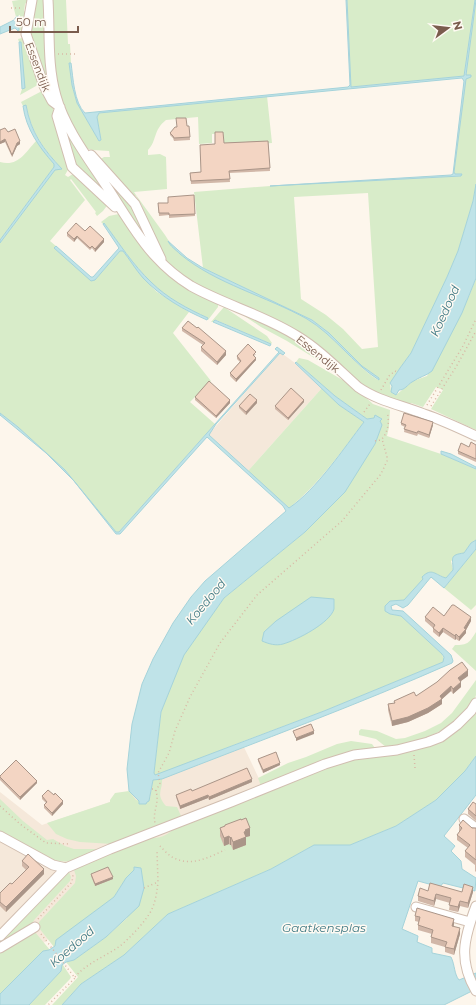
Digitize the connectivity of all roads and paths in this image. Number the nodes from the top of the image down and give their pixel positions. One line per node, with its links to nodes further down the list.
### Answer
1 (32, 0): 5 (street, Essendijk)
2 (48, 0): 3 (street, Essendijk)
3 (50, 54): 4 (path); 5 (street, Essendijk)
4 (76, 54)
5 (60, 108): 6 (street, Essendijk); 7 (street, Essendijk)
6 (83, 149): 7 (street, Essendijk); 8 (street, Essendijk)
7 (126, 217): 8 (street, Essendijk)
8 (163, 264): 13 (street, Essendijk)
9 (476, 319): 13 (path)
10 (476, 330): 13 (path)
11 (372, 402): 12 (path)
12 (364, 412)
13 (425, 414): 14 (street, Essendijk)
14 (476, 436)
15 (382, 439): 20 (path)
16 (476, 703): 17 (street)
17 (413, 747): 18 (path); 24 (street)
18 (415, 768)
19 (152, 789): 20 (path)
20 (156, 791): 24 (path)
21 (0, 806): 26 (path)
22 (464, 819): 23 (street)
23 (476, 828)
24 (158, 831): 30 (street)
25 (0, 836): 30 (street)
26 (70, 844)
27 (160, 846): 28 (path)
28 (225, 850)
29 (157, 851): 31 (path)
30 (66, 868): 36 (path); 37 (street)
31 (158, 882): 32 (path); 39 (path)
32 (144, 888)
33 (476, 906): 35 (street)
34 (416, 907): 35 (street)
35 (470, 922): 40 (street)
36 (35, 927): 38 (street); 39 (path)
37 (0, 936)
38 (0, 948)
39 (75, 978): 41 (path)
40 (476, 990)
41 (48, 1005)

